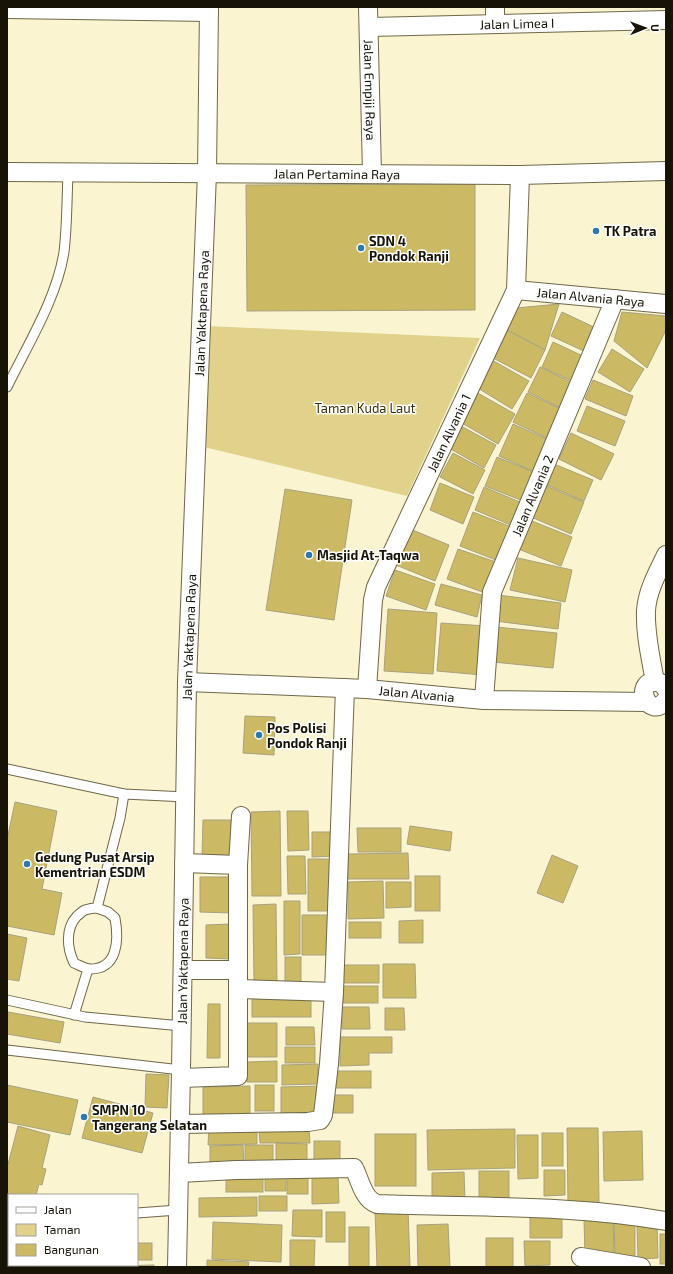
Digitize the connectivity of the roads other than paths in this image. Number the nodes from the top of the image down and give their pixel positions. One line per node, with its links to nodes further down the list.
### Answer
1 (368, 7): 8 (street, Jalan Empiji Raya)
2 (51, 8): 3 (street); 4 (street)
3 (7, 9)
4 (209, 10): 12 (street, Jalan Yaktapena Raya)
5 (561, 15): 6 (street, Jalan Limea I); 7 (street, Jalan Limea I)
6 (495, 16): 8 (street, Jalan Limea I)
7 (663, 16)
8 (369, 27): 13 (street, Jalan Empiji Raya)
9 (666, 171): 14 (street, Jalan Pertamina Raya)
10 (7, 172): 11 (street, Jalan Pertamina Raya)
11 (68, 172): 12 (street, Jalan Pertamina Raya); 18 (lane)
12 (207, 173): 13 (street, Jalan Pertamina Raya); 20 (street, Jalan Yaktapena Raya)
13 (372, 174): 14 (street, Jalan Pertamina Raya)
14 (520, 175): 15 (street, Jalan Alvania 1)
15 (516, 290): 16 (street, Jalan Alvania Raya); 23 (street, Jalan Alvania 1)
16 (615, 299): 17 (street, Jalan Alvania Raya); 24 (street, Jalan Alvania 2)
17 (666, 304)
18 (7, 388)
19 (666, 555): 21 (street)
20 (187, 682): 22 (street, Jalan Alvania); 29 (street, Jalan Yaktapena Raya)
21 (660, 685): 26 (street)
22 (345, 688): 23 (street, Jalan Alvania); 38 (street)
23 (367, 689): 24 (street, Jalan Alvania)
24 (484, 700): 26 (street, Jalan Alvania)
25 (666, 701): 26 (street, Jalan Alvania)
26 (647, 702)
27 (7, 768): 28 (lane)
28 (124, 794): 29 (lane); 33 (lane)
29 (186, 797): 31 (street, Jalan Yaktapena Raya)
30 (241, 816): 32 (street)
31 (184, 863): 32 (street); 35 (street, Jalan Yaktapena Raya)
32 (238, 865): 36 (street)
33 (97, 908): 34 (lane); 34 (lane)
34 (88, 969): 40 (lane)
35 (183, 970): 36 (street); 41 (street, Jalan Yaktapena Raya)
36 (237, 970): 37 (street)
37 (238, 989): 38 (street); 43 (street)
38 (334, 992): 44 (street)
39 (7, 1000): 40 (lane)
40 (74, 1015): 41 (lane)
41 (182, 1026): 43 (street, Jalan Yaktapena Raya)
42 (7, 1050): 43 (lane)
43 (181, 1074): 44 (street, Jalan Yaktapena Raya)
44 (180, 1124): 45 (street, Jalan Yaktapena Raya)
45 (179, 1173): 46 (street, Jalan Yaktapena Raya); 48 (street)
46 (178, 1210): 47 (lane); 50 (street, Jalan Yaktapena Raya)
47 (138, 1213)
48 (666, 1222)
49 (581, 1257): 51 (street)
50 (177, 1267)
51 (641, 1267)

